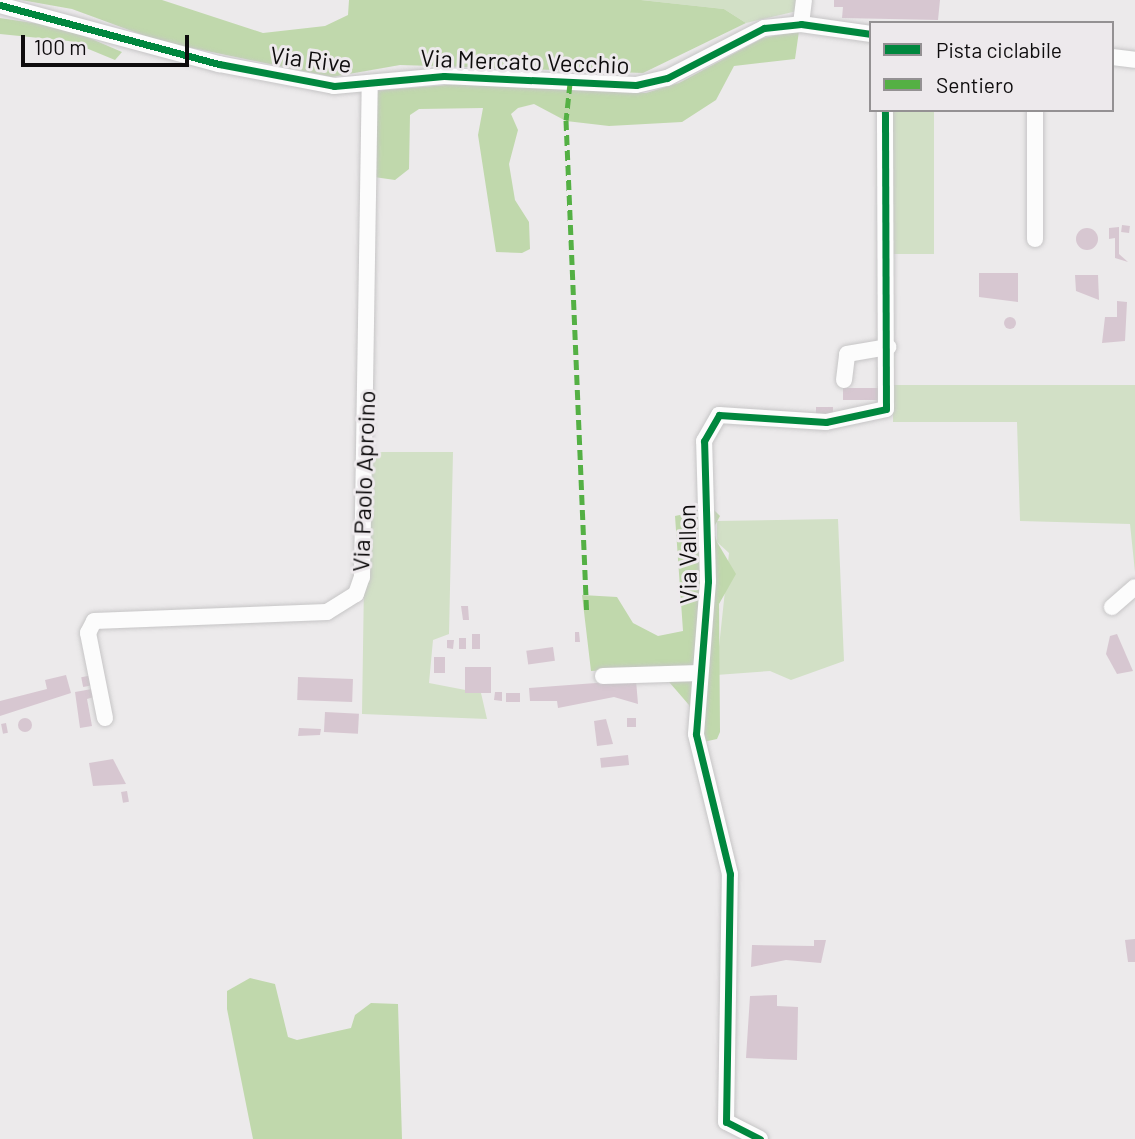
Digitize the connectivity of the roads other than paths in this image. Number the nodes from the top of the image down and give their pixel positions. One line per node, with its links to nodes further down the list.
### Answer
1 (804, 0): 3 (street)
2 (0, 5): 7 (street, Via Rive)
3 (801, 24): 4 (street, Via Mercato Vecchio); 7 (street, Via Mercato Vecchio)
4 (869, 34)
5 (1114, 57): 6 (street)
6 (1135, 60)
7 (372, 83): 17 (street, Via Paolo Aproino)
8 (884, 112): 11 (street, Via Vallon)
9 (1035, 112): 10 (street)
10 (1035, 239)
11 (888, 347): 12 (street); 15 (street, Via Vallon)
12 (844, 380)
13 (1135, 587): 14 (street)
14 (1112, 607)
15 (700, 673): 16 (street); 18 (street, Via Vallon)
16 (603, 676)
17 (104, 718)
18 (760, 1139)

